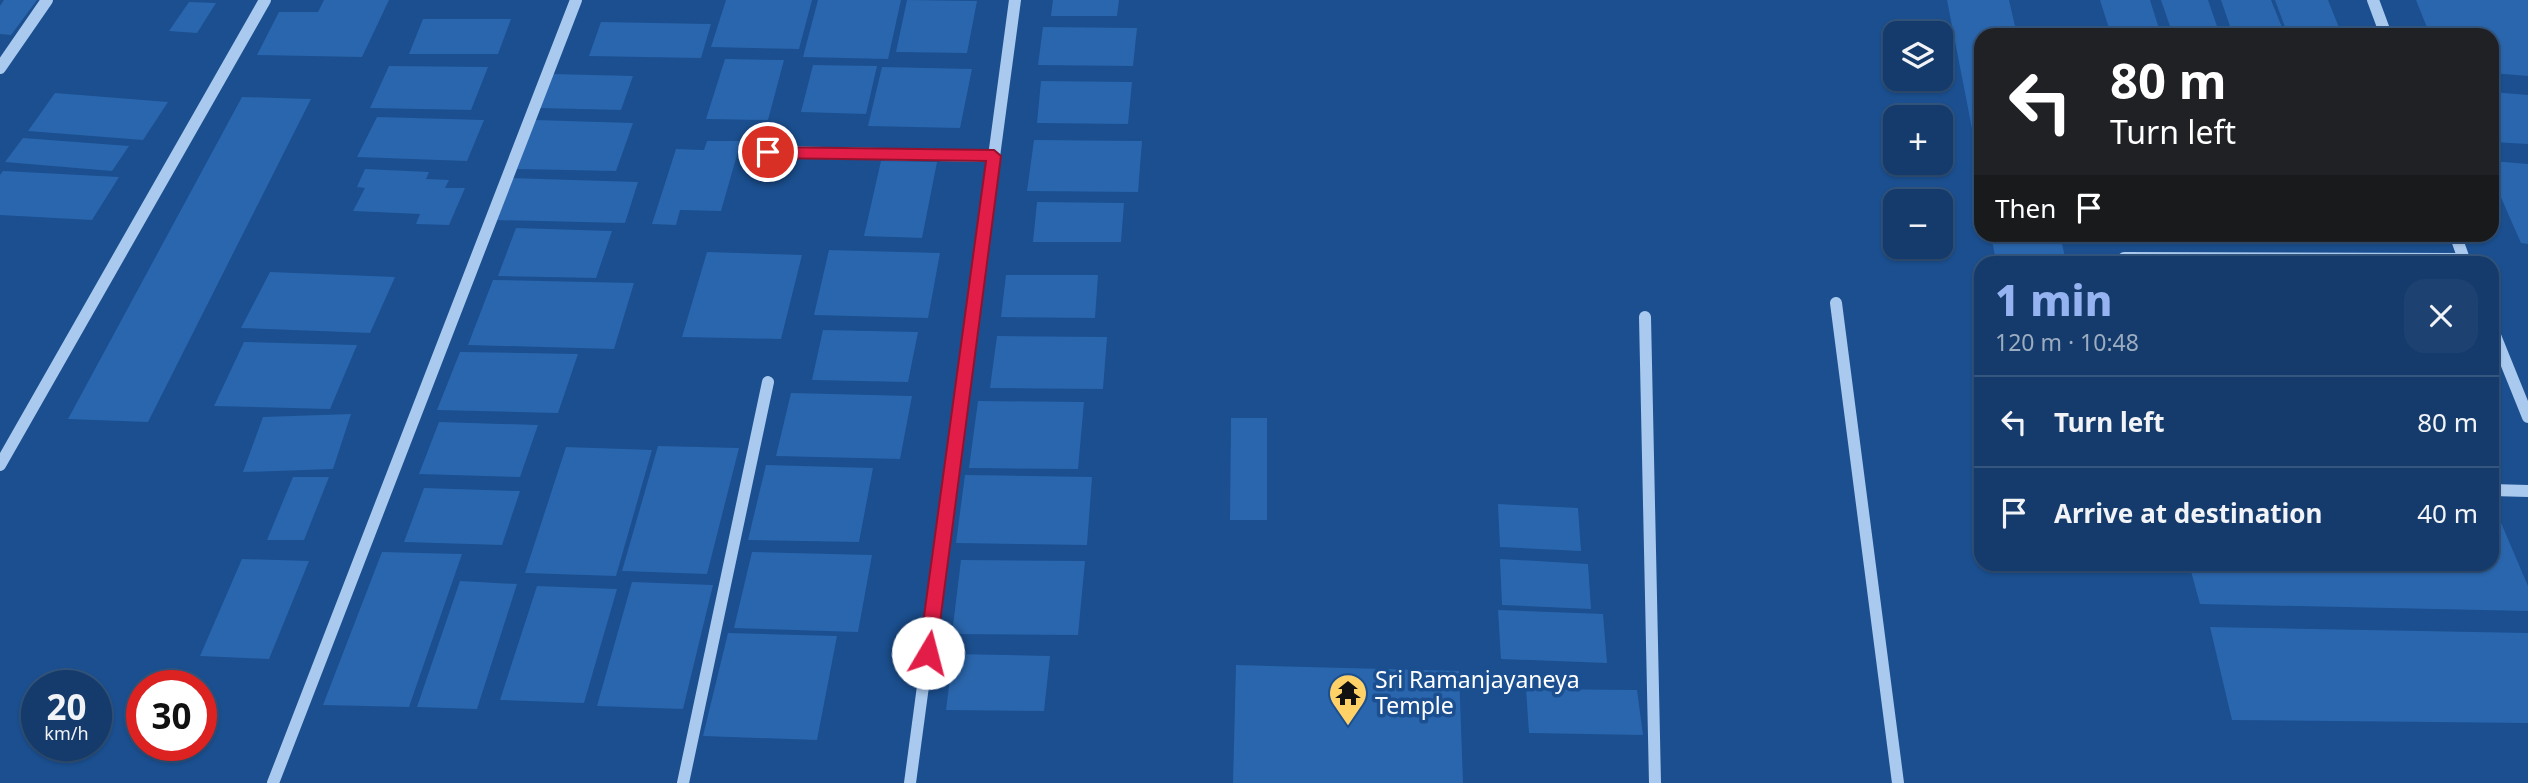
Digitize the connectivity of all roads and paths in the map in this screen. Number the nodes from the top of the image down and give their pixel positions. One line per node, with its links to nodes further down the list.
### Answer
1 (47, 0): 7 (street)
2 (265, 0): 15 (street)
3 (576, 0): 18 (street)
4 (1015, 0): 9 (street)
5 (2373, 0): 6 (street)
6 (2383, 28)
7 (2, 63)
8 (768, 152): 9 (street)
9 (994, 156): 20 (street)
10 (1836, 303): 22 (street)
11 (1645, 317): 21 (street)
12 (2499, 345): 14 (street)
13 (768, 382): 19 (street)
14 (2528, 417)
15 (0, 465)
16 (2499, 490): 17 (street)
17 (2528, 491)
18 (273, 783)
19 (683, 783)
20 (910, 783)
21 (1655, 783)
22 (1898, 783)

